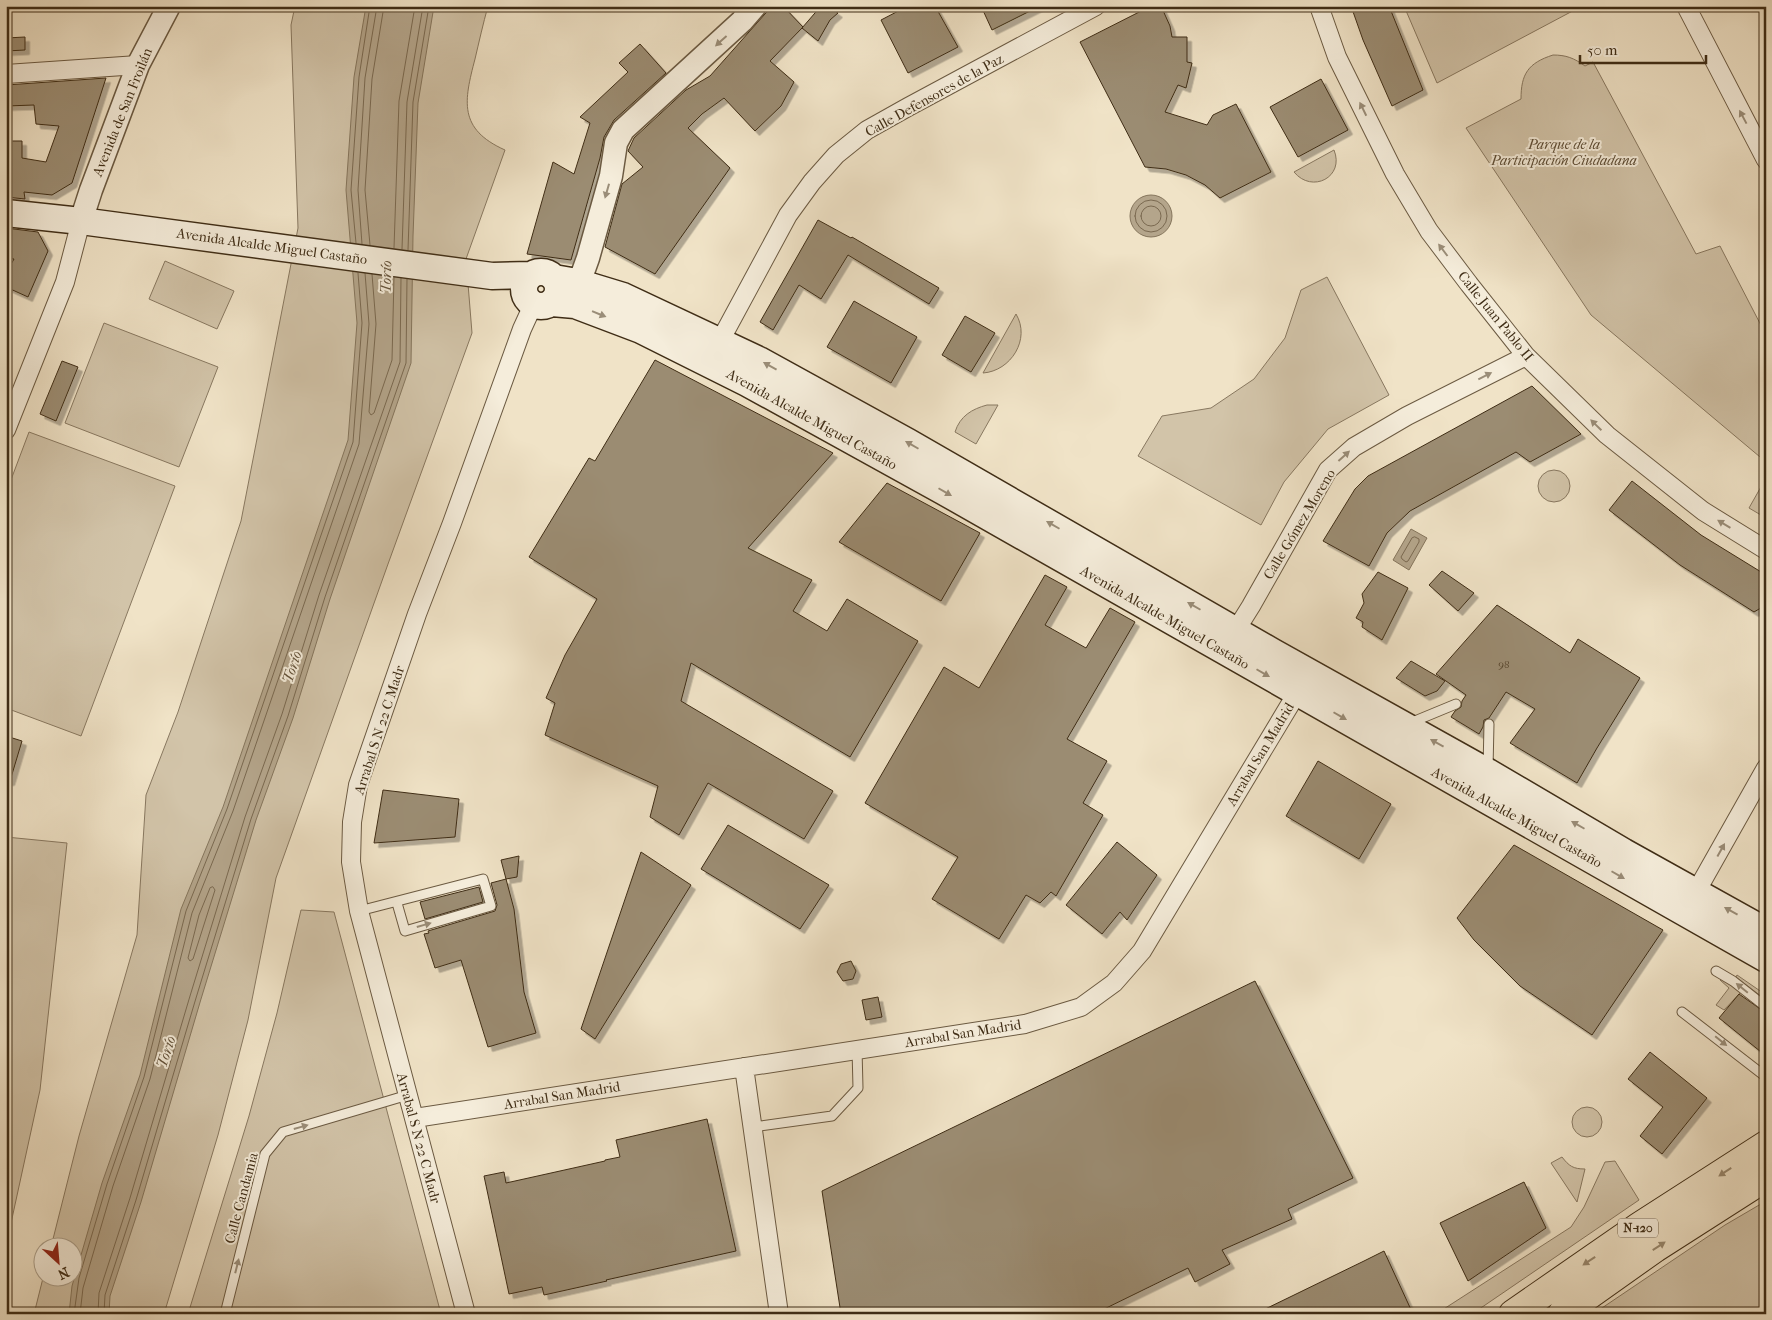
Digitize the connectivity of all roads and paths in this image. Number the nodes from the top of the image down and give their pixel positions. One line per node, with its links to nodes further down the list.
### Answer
1 (755, 6): 11 (street, one-way to 11)
2 (1096, 6): 12 (street, Calle Defensores de la Paz)
3 (1319, 6): 13 (street, Calle Juan Pablo II, one-way to 3)
4 (1686, 6): 8 (street, one-way to 4)
5 (166, 7): 6 (street, Avenida de San Froilán)
6 (138, 65): 7 (street); 10 (street, Avenida de San Froilán)
7 (6, 74)
8 (1766, 160)
9 (6, 212): 10 (main road, Avenida Alcalde Miguel Castaño)
10 (81, 221): 11 (main road, Avenida Alcalde Miguel Castaño); 14 (street)
11 (545, 290): 12 (main road, Avenida Alcalde Miguel Castaño); 17 (main road, Avenida Alcalde Miguel Castaño, one-way to 17); 28 (street, Arrabal S N 22 C Madr)
12 (720, 341): 16 (main road, Avenida Alcalde Miguel Castaño, one-way to 12)
13 (1526, 356): 15 (street, Calle Juan Pablo II, one-way to 13); 16 (street, Calle Gómez Moreno, one-way to 13)
14 (7, 424)
15 (1766, 550)
16 (1236, 630): 17 (street); 18 (main road, Avenida Alcalde Miguel Castaño)
17 (1190, 632): 20 (main road, Avenida Alcalde Miguel Castaño, one-way to 20)
18 (1273, 652): 19 (main road, Avenida Alcalde Miguel Castaño); 20 (street, Arrabal San Madrid)
19 (1338, 687): 20 (street); 23 (main road, Avenida Alcalde Miguel Castaño)
20 (1297, 693): 30 (main road, Avenida Alcalde Miguel Castaño, one-way to 30); 34 (street, Arrabal San Madrid)
21 (1456, 704): 23 (lane)
22 (1489, 724): 25 (lane)
23 (1406, 726): 25 (main road, Avenida Alcalde Miguel Castaño, one-way to 23)
24 (1766, 768): 26 (street, one-way to 24)
25 (1488, 772): 26 (main road, Avenida Alcalde Miguel Castaño, one-way to 25)
26 (1696, 892): 29 (main road, Avenida Alcalde Miguel Castaño, one-way to 26)
27 (397, 903): 27 (lane, one-way to 27); 28 (lane)
28 (359, 911): 37 (street, Arrabal S N 22 C Madr)
29 (1766, 931)
30 (1766, 959)
31 (1716, 972): 32 (lane, one-way to 31)
32 (1766, 1007)
33 (1682, 1012): 36 (lane, one-way to 36)
34 (858, 1049): 35 (street, Arrabal San Madrid); 39 (lane)
35 (744, 1067): 38 (street, Arrabal San Madrid); 39 (street)
36 (1766, 1077)
37 (408, 1095): 38 (street, Arrabal S N 22 C Madr); 42 (lane, Calle Candamia, one-way to 37)
38 (415, 1118): 43 (street, Arrabal S N 22 C Madr)
39 (753, 1127): 44 (street)
40 (1766, 1145): 45 (highway, N-120, one-way to 45)
41 (1766, 1177): 46 (highway, N-120, one-way to 41)
42 (226, 1314)
43 (466, 1314)
44 (779, 1314)
45 (1513, 1314)
46 (1562, 1314)

